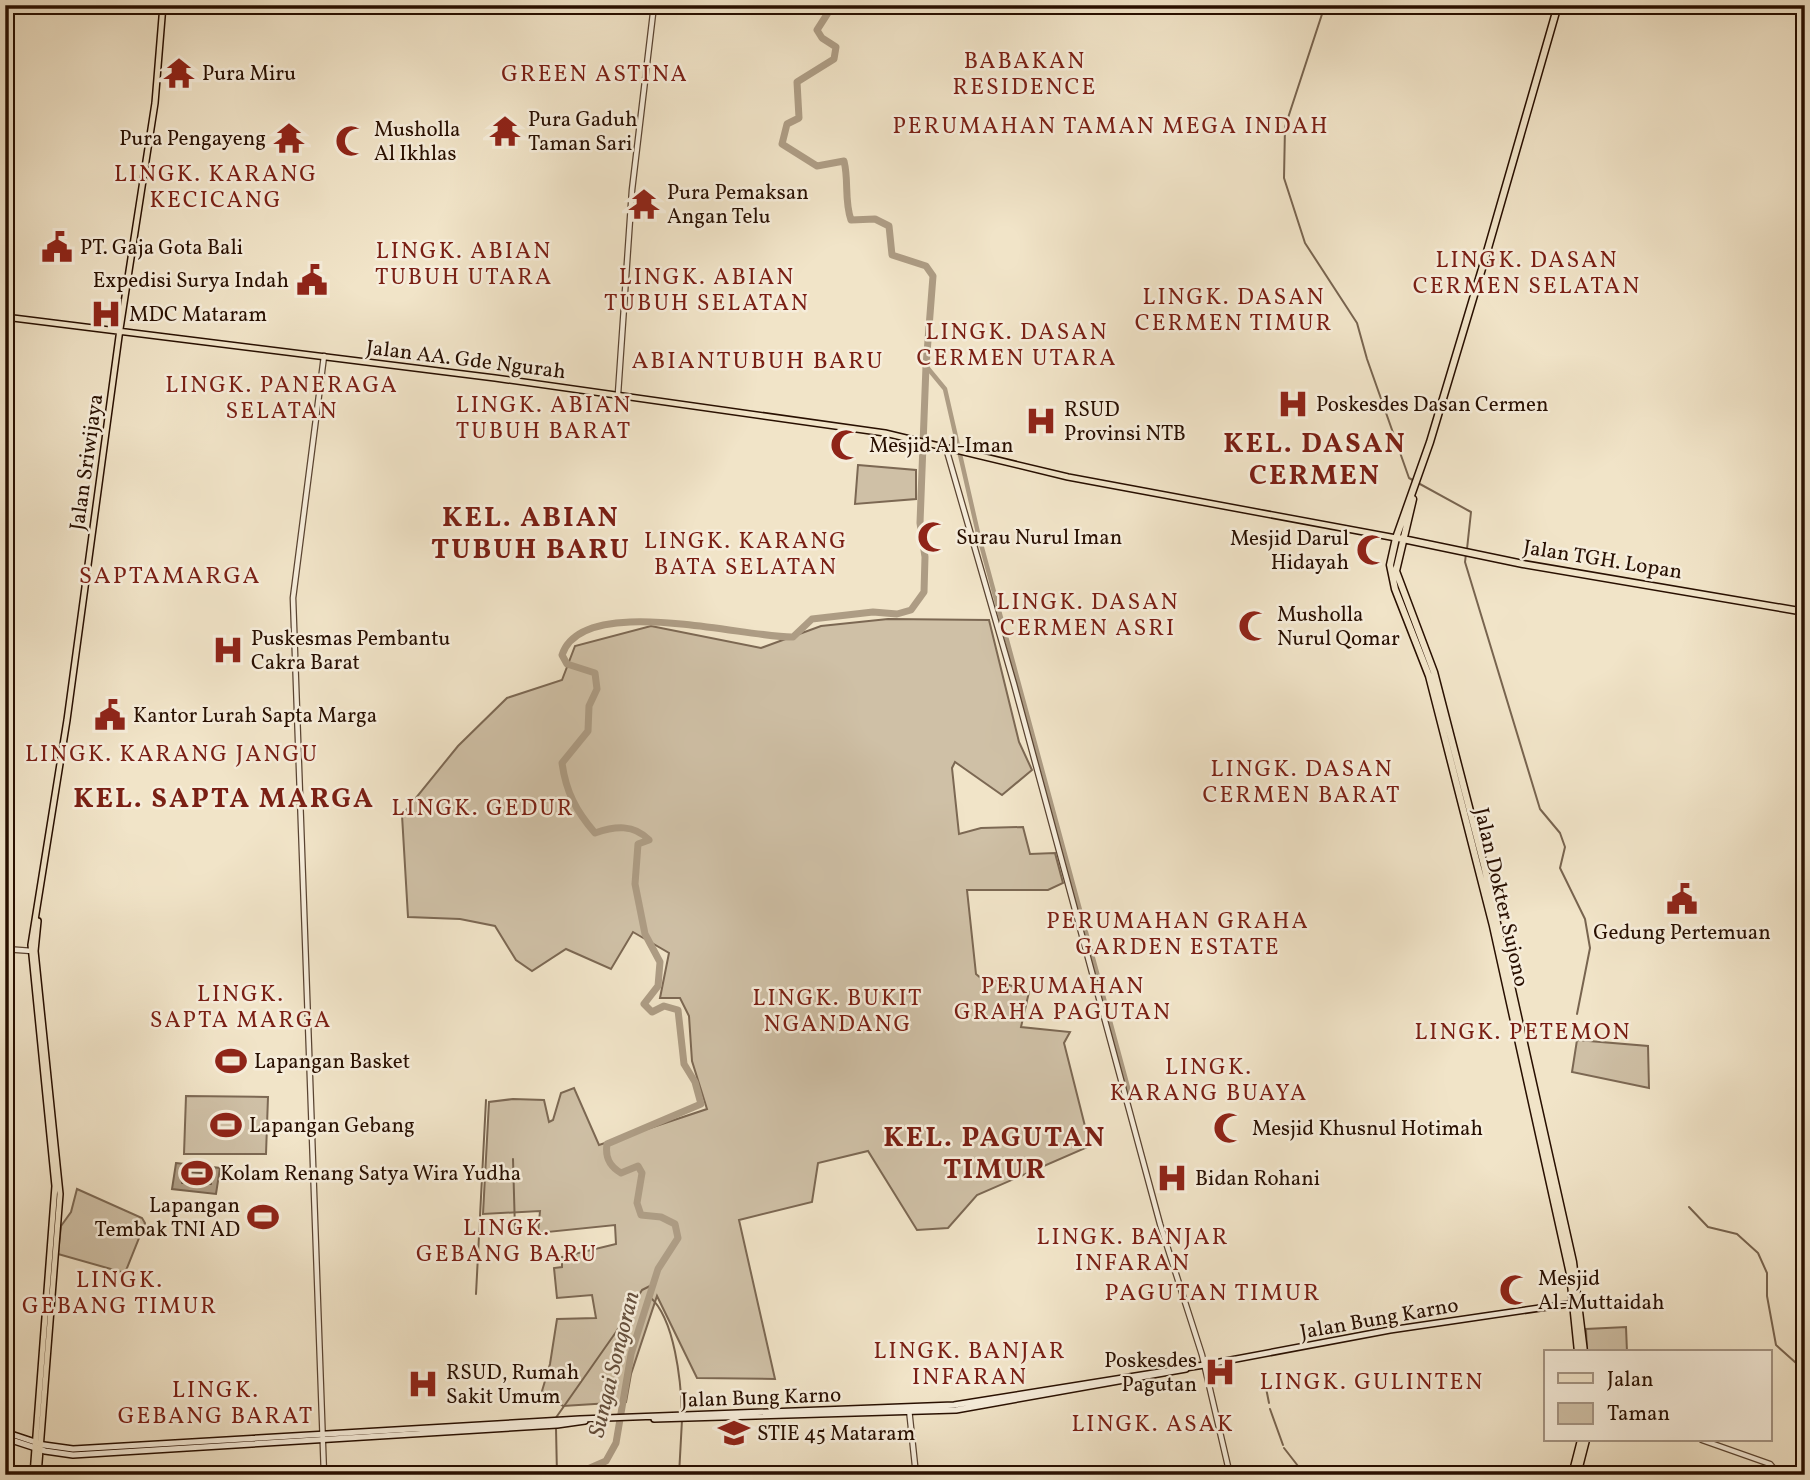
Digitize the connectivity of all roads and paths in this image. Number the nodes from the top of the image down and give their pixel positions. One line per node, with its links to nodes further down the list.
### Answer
1 (163, 5): 5 (main road, Jalan Sriwijaya)
2 (653, 5): 7 (street)
3 (1558, 5): 9 (highway, Jalan Dokter Sujono)
4 (5, 317): 5 (main road, Jalan AA. Gde Ngurah)
5 (120, 329): 6 (main road, Jalan AA. Gde Ngurah); 12 (main road, Jalan Sriwijaya)
6 (324, 356): 7 (main road, Jalan AA. Gde Ngurah); 21 (street)
7 (618, 394): 8 (main road, Jalan AA. Gde Ngurah)
8 (946, 448): 9 (main road, Jalan AA. Gde Ngurah); 16 (street)
9 (1399, 538): 10 (highway, Jalan TGH. Lopan); 13 (highway, Jalan Dokter Sujono)
10 (1805, 612)
11 (5, 949): 12 (street)
12 (32, 951): 26 (main road, Jalan Sriwijaya)
13 (1577, 1302): 14 (highway, Jalan Dokter Sujono); 15 (highway); 16 (main road, Jalan Bung Karno)
14 (1578, 1350)
15 (1584, 1350)
16 (1204, 1366): 17 (main road, Jalan Bung Karno); 30 (street)
17 (1189, 1368): 18 (main road, Jalan Bung Karno); 18 (main road, Jalan Bung Karno)
18 (1012, 1398): 19 (main road)
19 (909, 1411): 21 (main road); 29 (street)
20 (5, 1432): 26 (main road)
21 (323, 1437): 26 (main road); 28 (street)
22 (5, 1438): 26 (main road)
23 (1580, 1442): 31 (highway)
24 (1585, 1442): 32 (highway)
25 (1708, 1442): 33 (street)
26 (38, 1446): 27 (main road)
27 (36, 1475)
28 (324, 1475)
29 (916, 1475)
30 (1230, 1475)
31 (1572, 1475)
32 (1577, 1475)
33 (1779, 1475)

